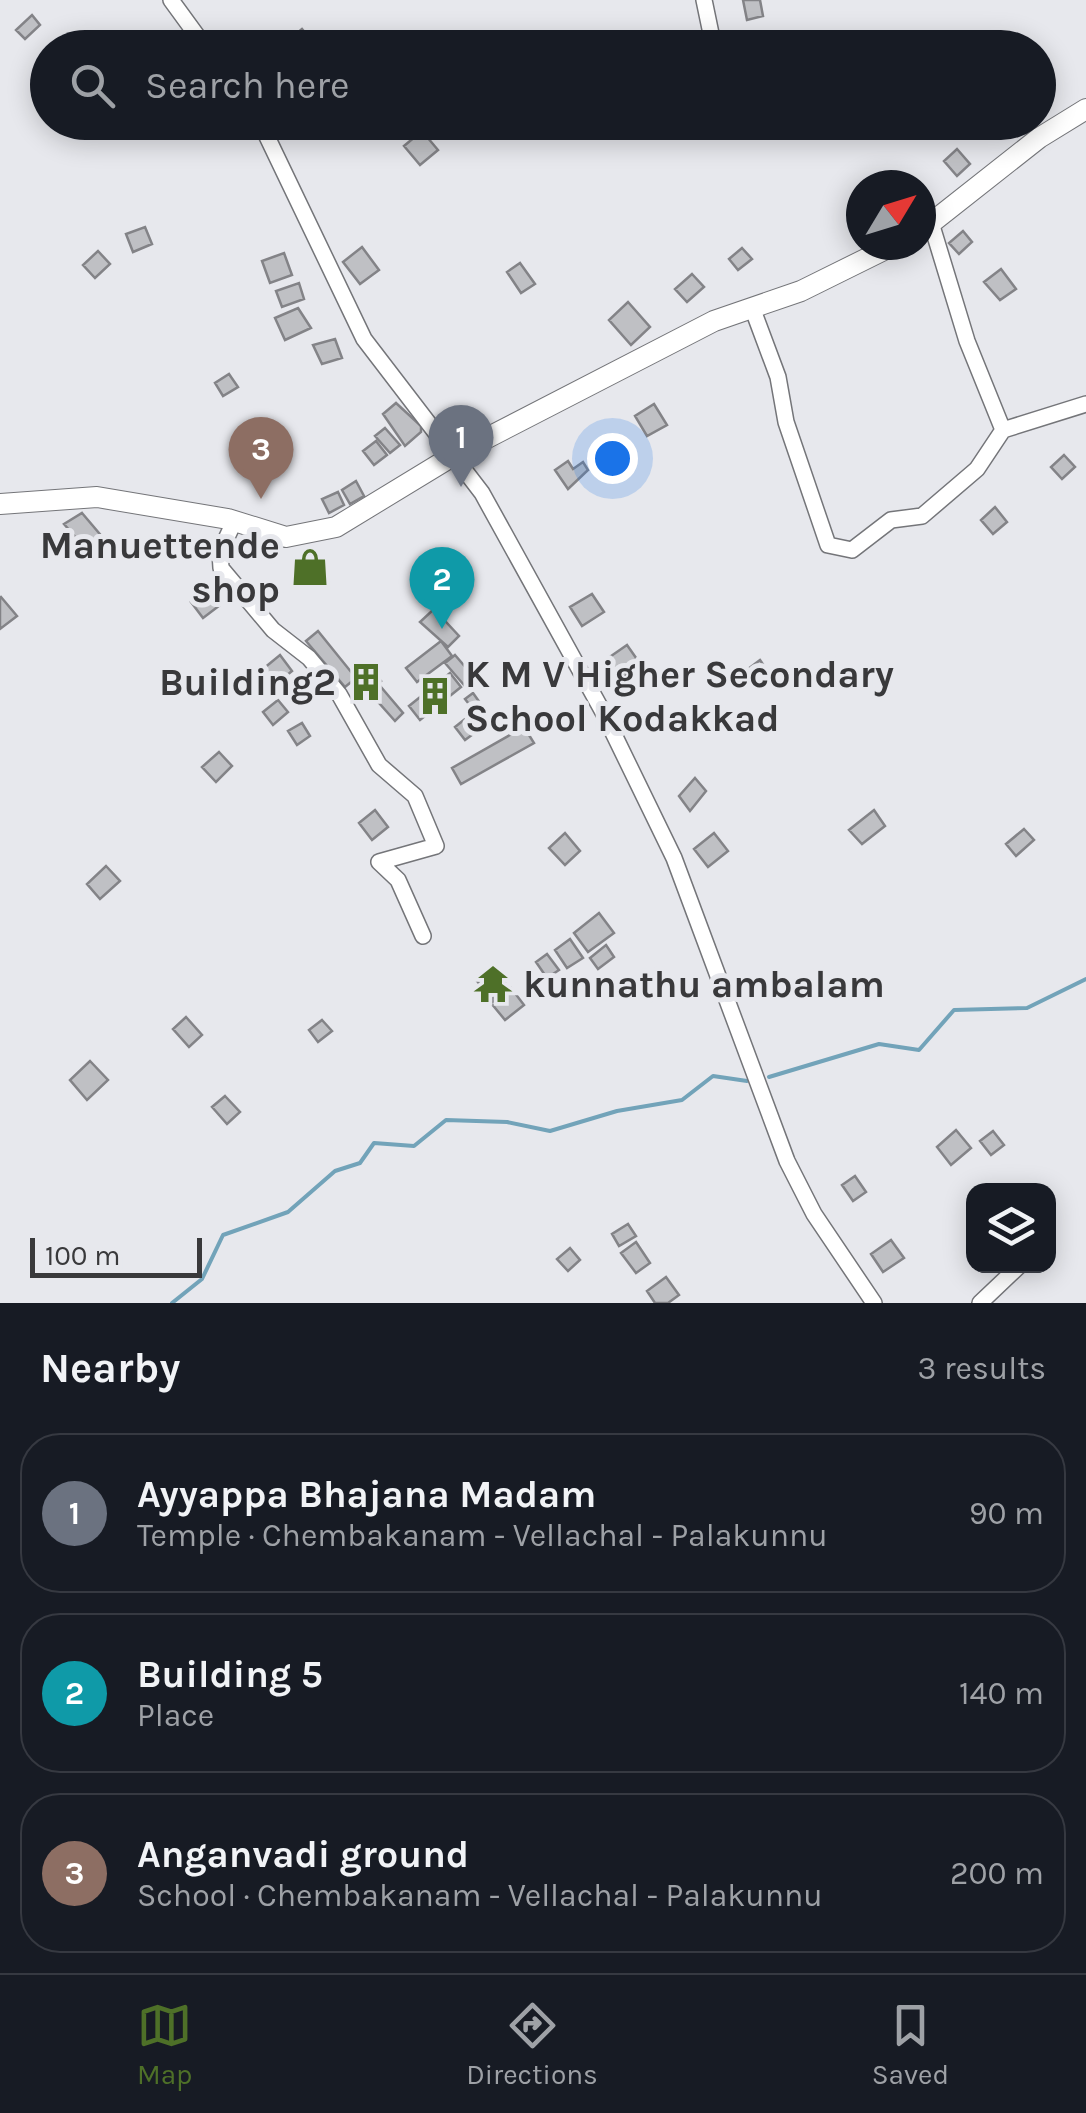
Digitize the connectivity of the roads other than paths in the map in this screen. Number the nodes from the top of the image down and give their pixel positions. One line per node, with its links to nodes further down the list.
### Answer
1 (171, 0): 3 (street)
2 (704, 0): 4 (street)
3 (193, 30)
4 (710, 30)
5 (1086, 109): 6 (main road)
6 (1056, 128)
7 (269, 140): 15 (street)
8 (1037, 140): 9 (main road)
9 (936, 221)
10 (936, 256): 14 (street)
11 (861, 260): 12 (main road)
12 (753, 310): 14 (street); 15 (main road)
13 (1086, 404): 14 (street)
14 (1004, 430)
15 (456, 454): 17 (main road); 20 (street)
16 (0, 504): 17 (main road)
17 (234, 522): 18 (street)
18 (423, 936)
19 (1012, 1273): 21 (street)
20 (874, 1303)
21 (980, 1303)

